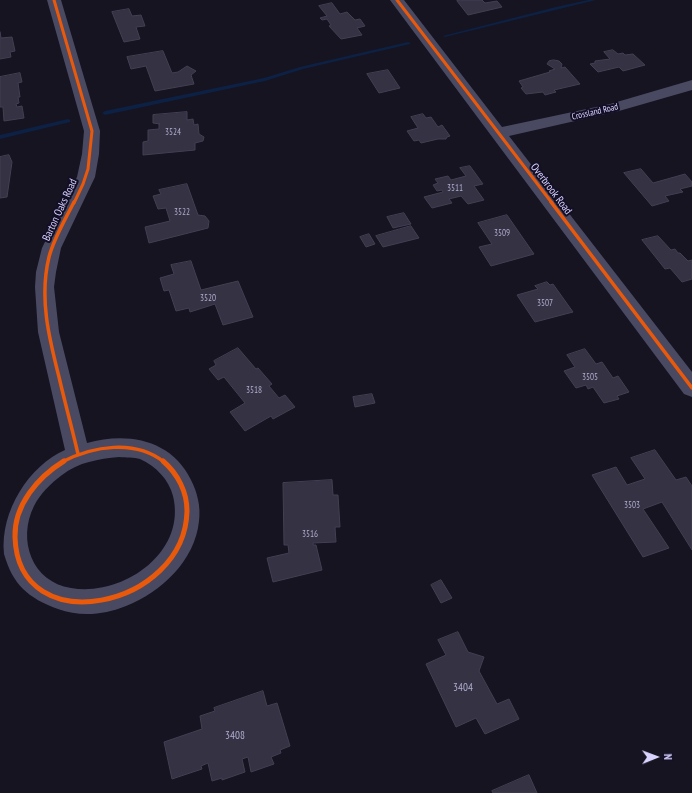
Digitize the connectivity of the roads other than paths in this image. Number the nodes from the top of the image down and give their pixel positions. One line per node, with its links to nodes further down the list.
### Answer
1 (54, 0): 6 (street, Barton Oaks Road)
2 (397, 0): 4 (street, Overbrook Road)
3 (692, 85): 4 (street, Crossland Road)
4 (498, 133): 5 (street, Overbrook Road)
5 (692, 388)
6 (78, 454): 6 (street)

